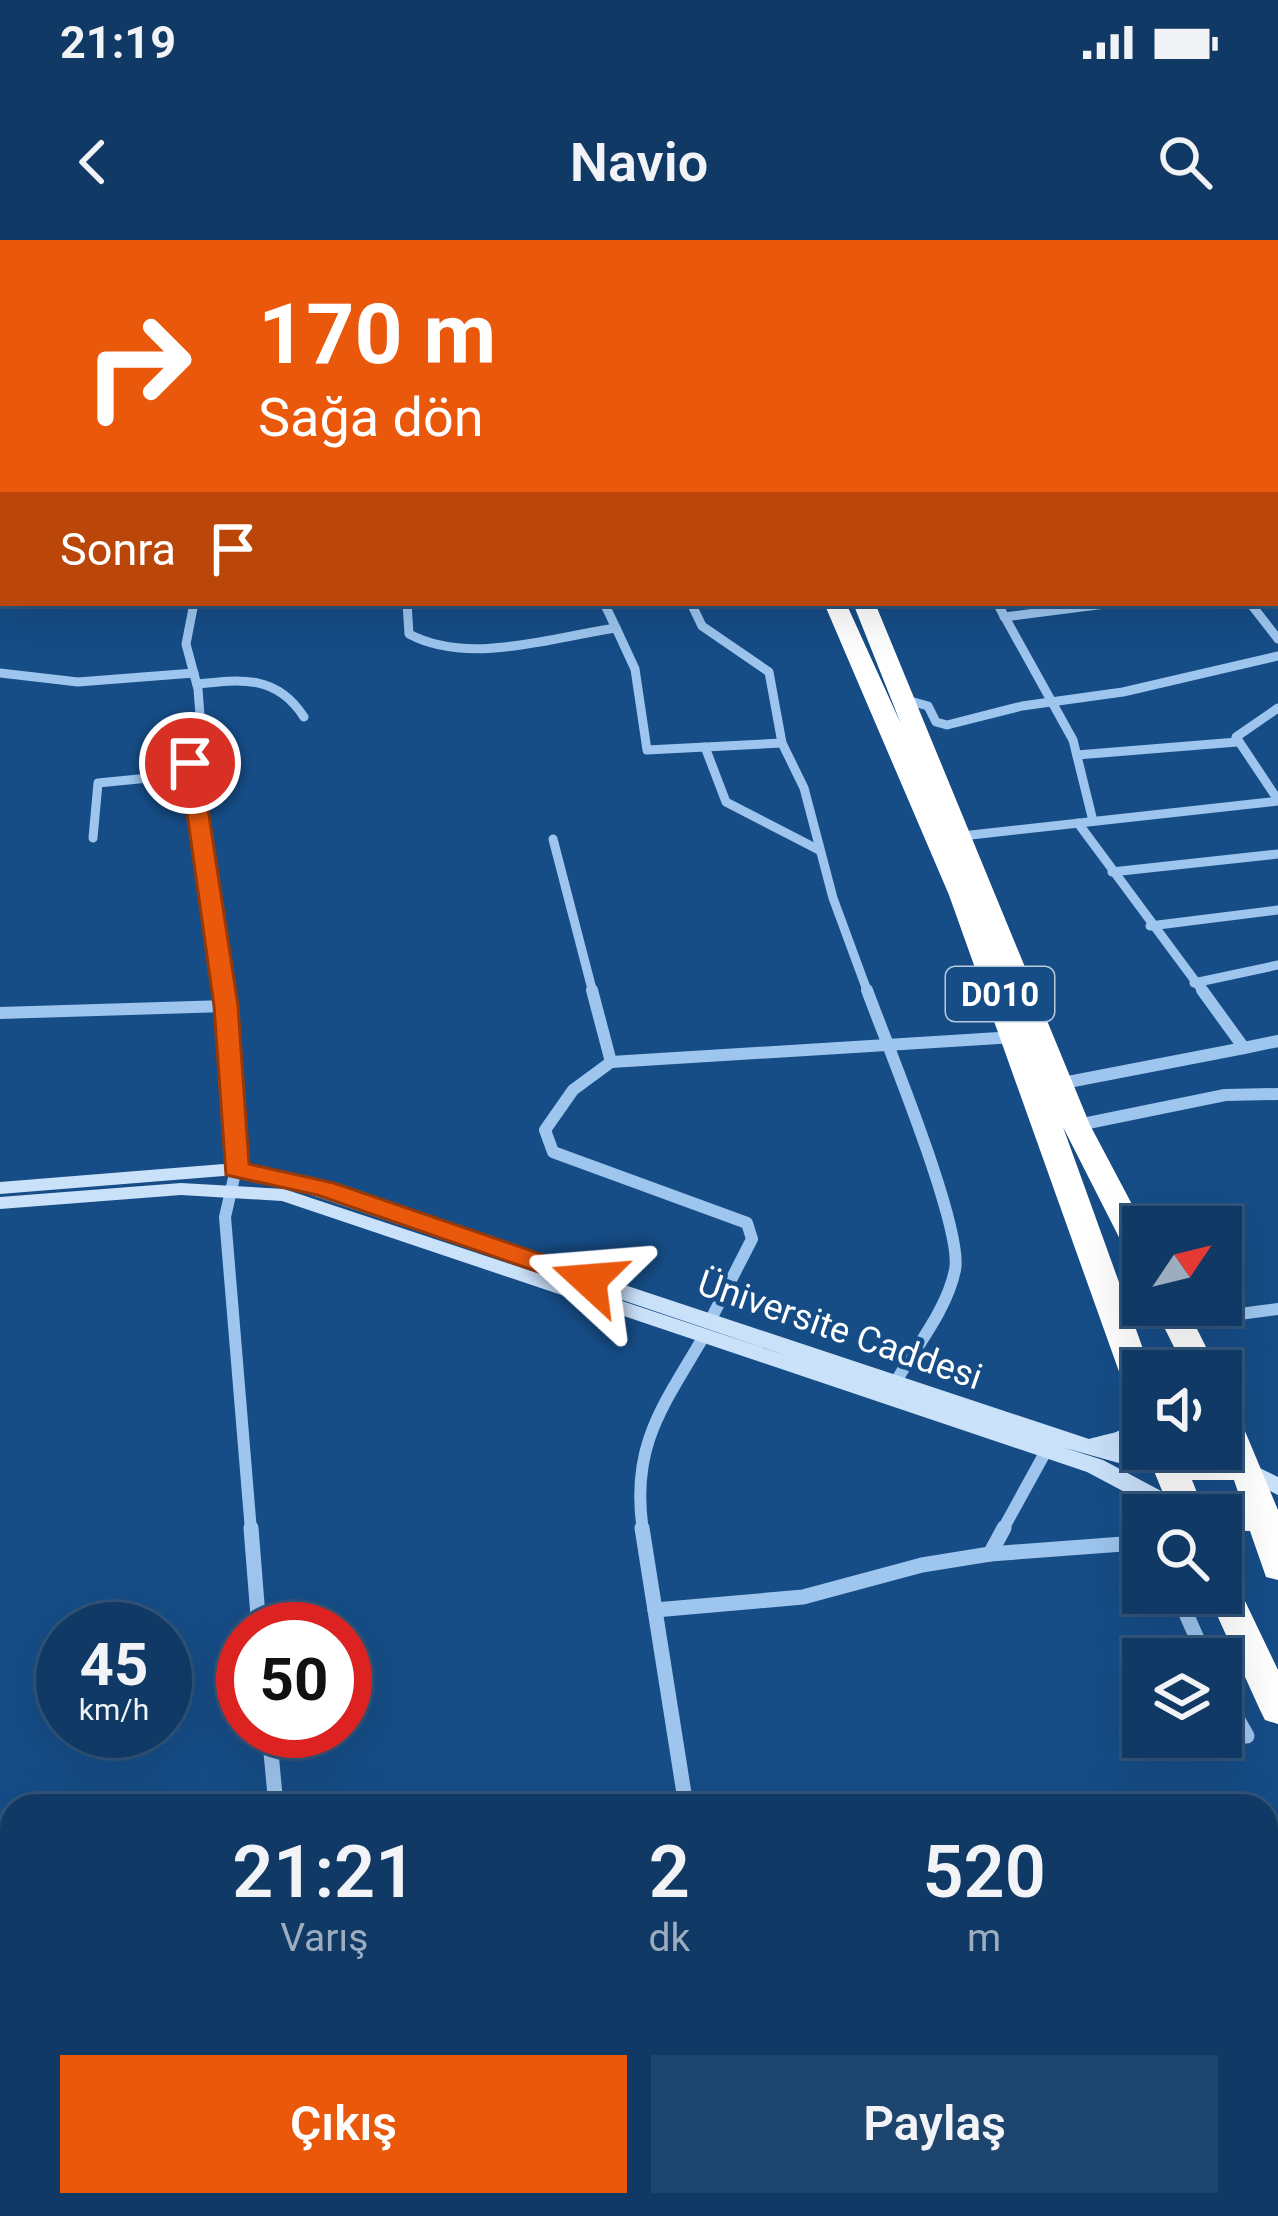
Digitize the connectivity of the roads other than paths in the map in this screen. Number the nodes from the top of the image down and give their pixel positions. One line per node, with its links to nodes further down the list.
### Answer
1 (193, 606): 15 (street)
2 (407, 606): 11 (street)
3 (605, 606): 11 (street)
4 (692, 606): 21 (street)
5 (836, 606): 40 (highway, D010)
6 (865, 606): 16 (highway, D010)
7 (998, 606): 10 (street)
8 (1090, 606): 10 (street)
9 (1252, 606): 12 (street)
10 (1004, 617): 17 (street)
11 (616, 628): 22 (street)
12 (1278, 639)
13 (1278, 656): 17 (street)
14 (0, 673): 15 (street)
15 (195, 679): 19 (street); 24 (street)
16 (903, 699): 17 (street); 28 (highway, D010)
17 (1054, 702): 23 (street)
18 (1274, 714): 20 (street)
19 (304, 717)
20 (1238, 742): 23 (street); 25 (street)
21 (782, 743): 22 (street); 31 (street)
22 (705, 747): 31 (street)
23 (1077, 755): 26 (street)
24 (189, 774): 29 (street); 38 (street)
25 (1278, 800): 26 (street)
26 (1093, 821): 27 (street)
27 (1078, 823): 28 (street); 33 (street)
28 (962, 836): 46 (highway, D010)
29 (93, 838)
30 (553, 839): 45 (street)
31 (819, 850): 42 (street)
32 (1278, 854): 33 (street)
33 (1112, 872): 35 (street)
34 (1278, 910): 35 (street)
35 (1150, 926): 37 (street)
36 (1278, 964): 37 (street)
37 (1194, 983): 43 (street)
38 (226, 1006): 39 (street); 49 (street)
39 (0, 1013)
40 (1017, 1037): 42 (street); 56 (highway, D010)
41 (1274, 1042): 43 (street); 44 (street)
42 (890, 1046): 45 (street); 57 (street)
43 (1244, 1048): 46 (street)
44 (1278, 1058)
45 (611, 1062): 55 (street)
46 (1063, 1083): 48 (highway, D010)
47 (1278, 1094): 48 (street)
48 (1076, 1126): 52 (highway, D010)
49 (233, 1180): 50 (main road); 51 (main road); 55 (main road); 69 (street)
50 (0, 1188)
51 (0, 1204)
52 (1122, 1215)
53 (1278, 1309): 54 (street)
54 (1242, 1310)
55 (707, 1329): 57 (main road, Üniversite Caddesi); 59 (main road); 70 (street)
56 (1127, 1350)
57 (895, 1383): 59 (main road, Üniversite Caddesi)
58 (1122, 1442): 59 (main road)
59 (1056, 1446): 60 (main road, Üniversite Caddesi); 63 (main road); 67 (street)
60 (1122, 1454)
61 (1242, 1464): 62 (highway)
62 (1244, 1469): 64 (highway)
63 (1148, 1494)
64 (1273, 1509): 65 (highway); 68 (highway)
65 (1242, 1514)
66 (1122, 1544): 67 (street)
67 (990, 1554): 70 (street)
68 (1278, 1568)
69 (258, 1602)
70 (656, 1610): 77 (street)
71 (1234, 1614): 72 (highway)
72 (1278, 1710)
73 (1242, 1727): 74 (street)
74 (1247, 1736)
75 (272, 1758): 76 (street)
76 (275, 1794)
77 (684, 1794)

